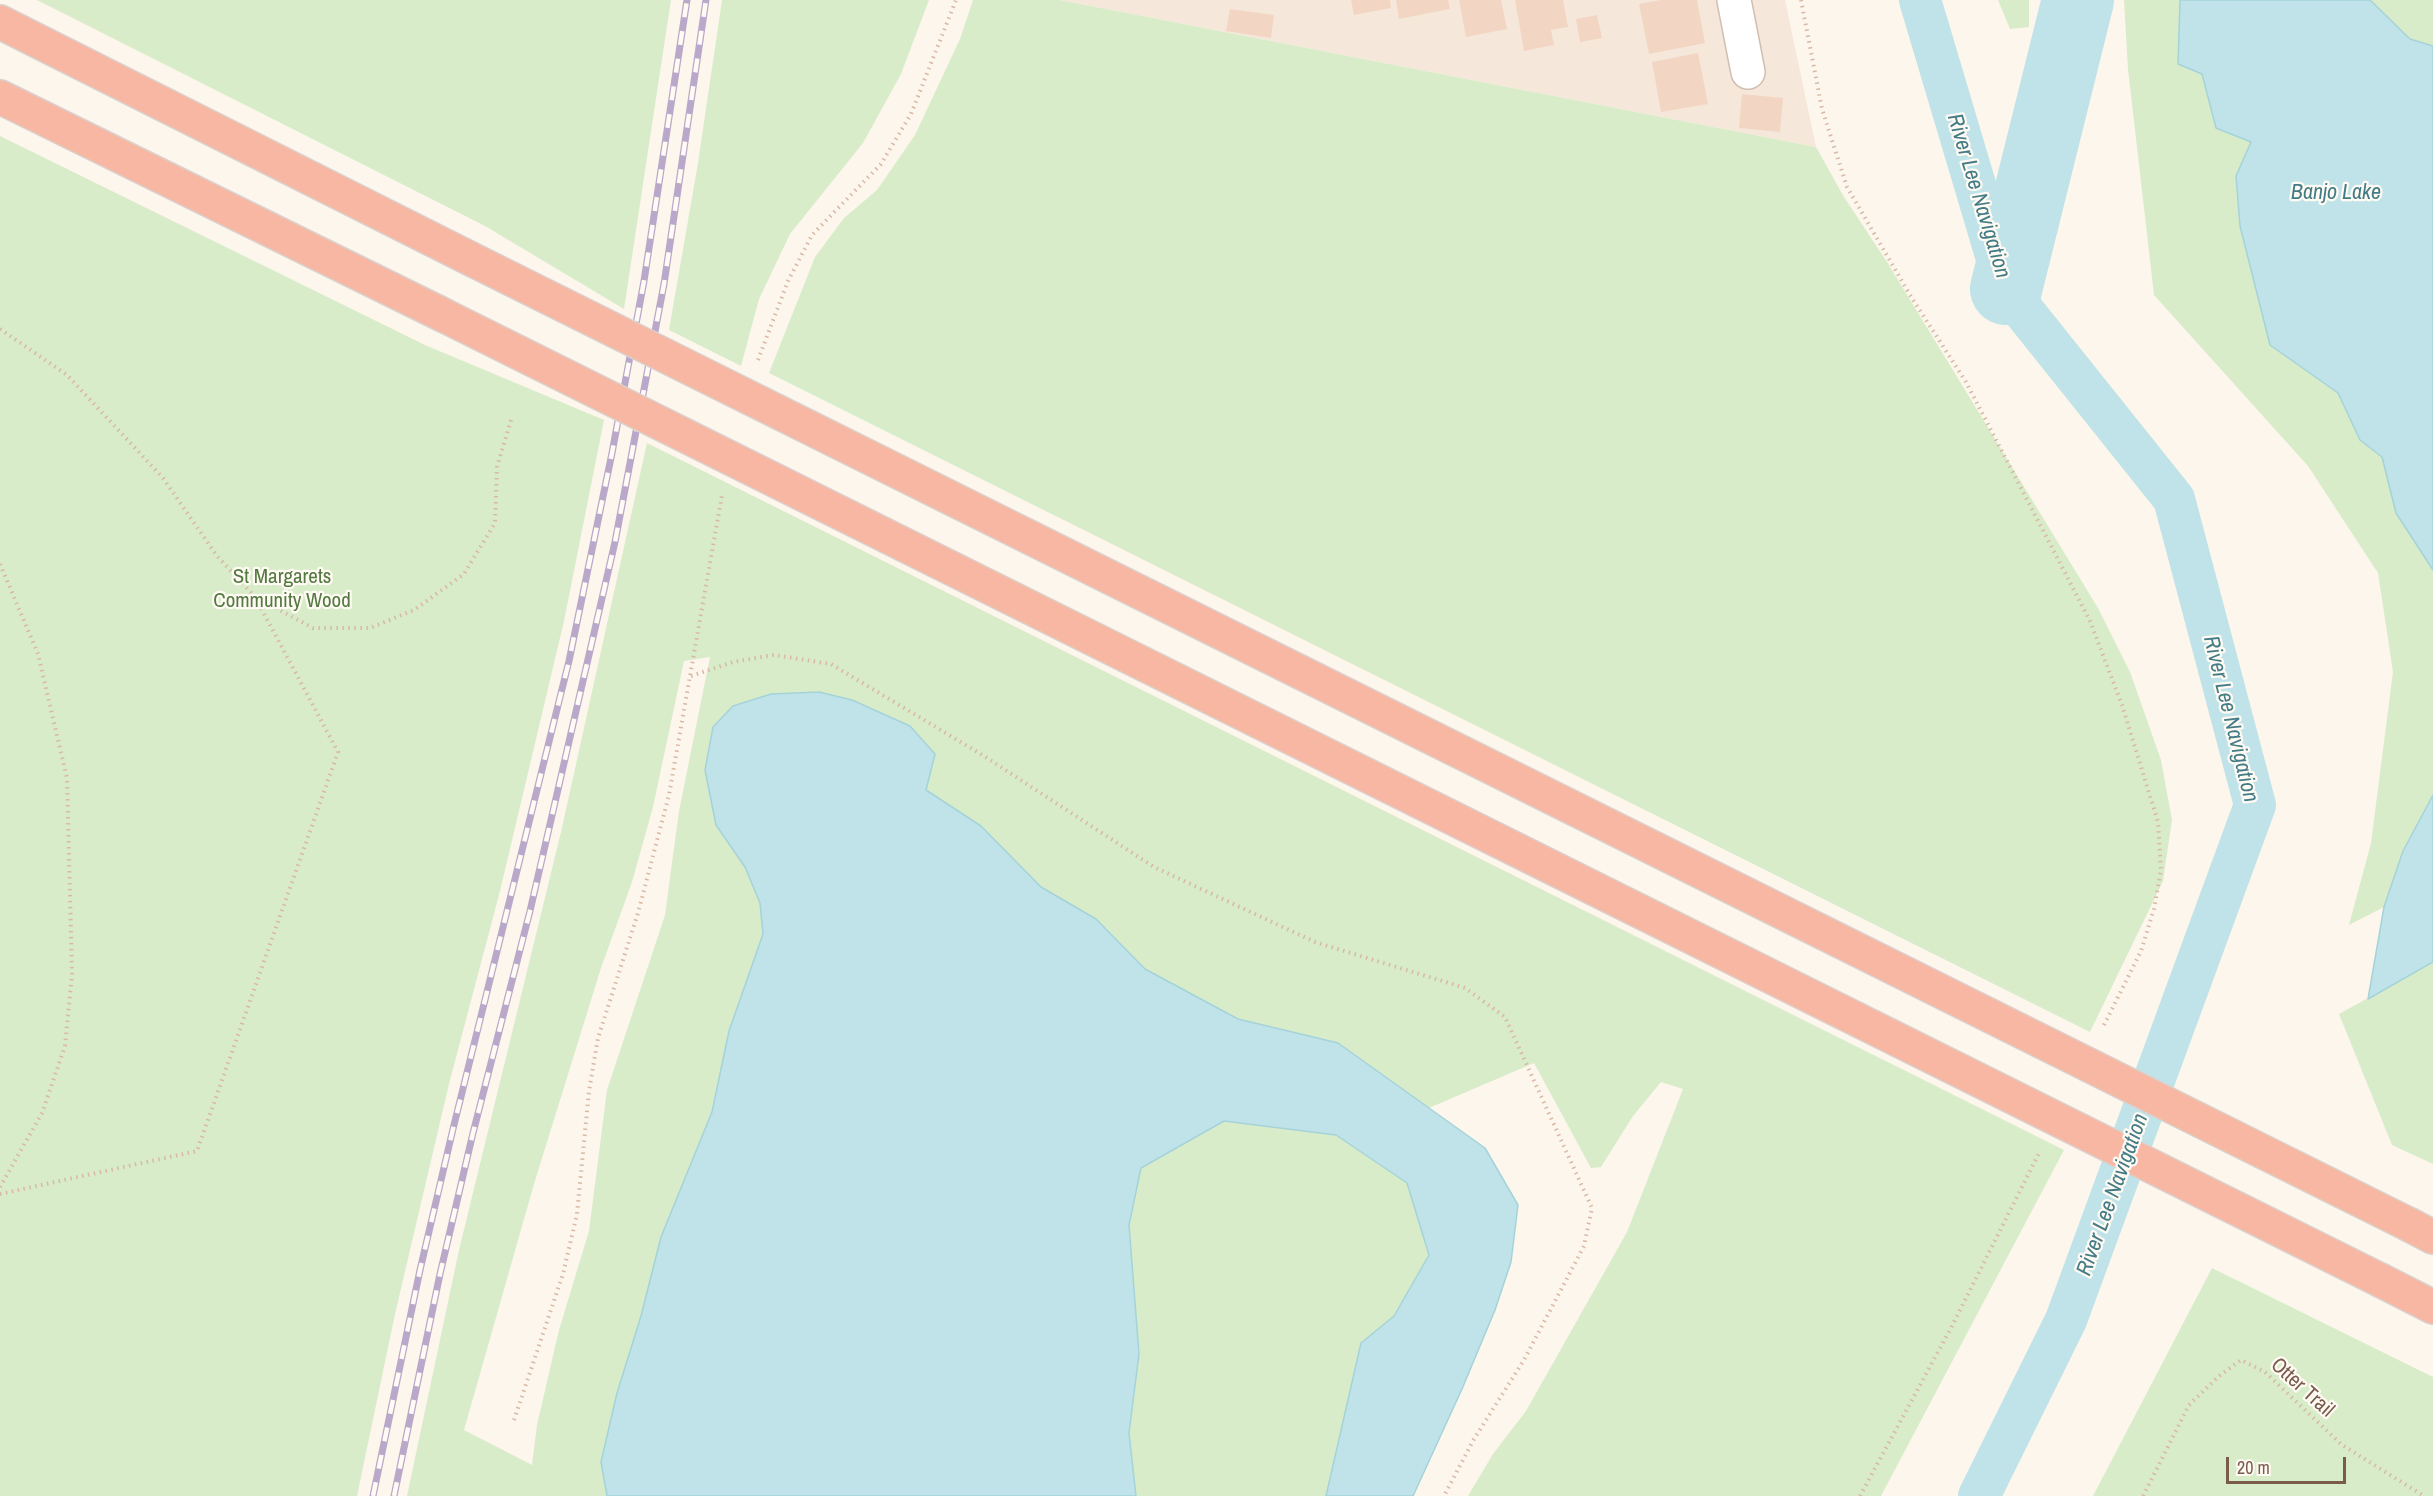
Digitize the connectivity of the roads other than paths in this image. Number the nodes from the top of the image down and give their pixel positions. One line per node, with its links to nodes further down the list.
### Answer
1 (1734, 0): 3 (lane)
2 (0, 22): 5 (highway, bridge)
3 (1748, 72)
4 (0, 97): 6 (highway, bridge)
5 (2421, 1231)
6 (2433, 1307)

